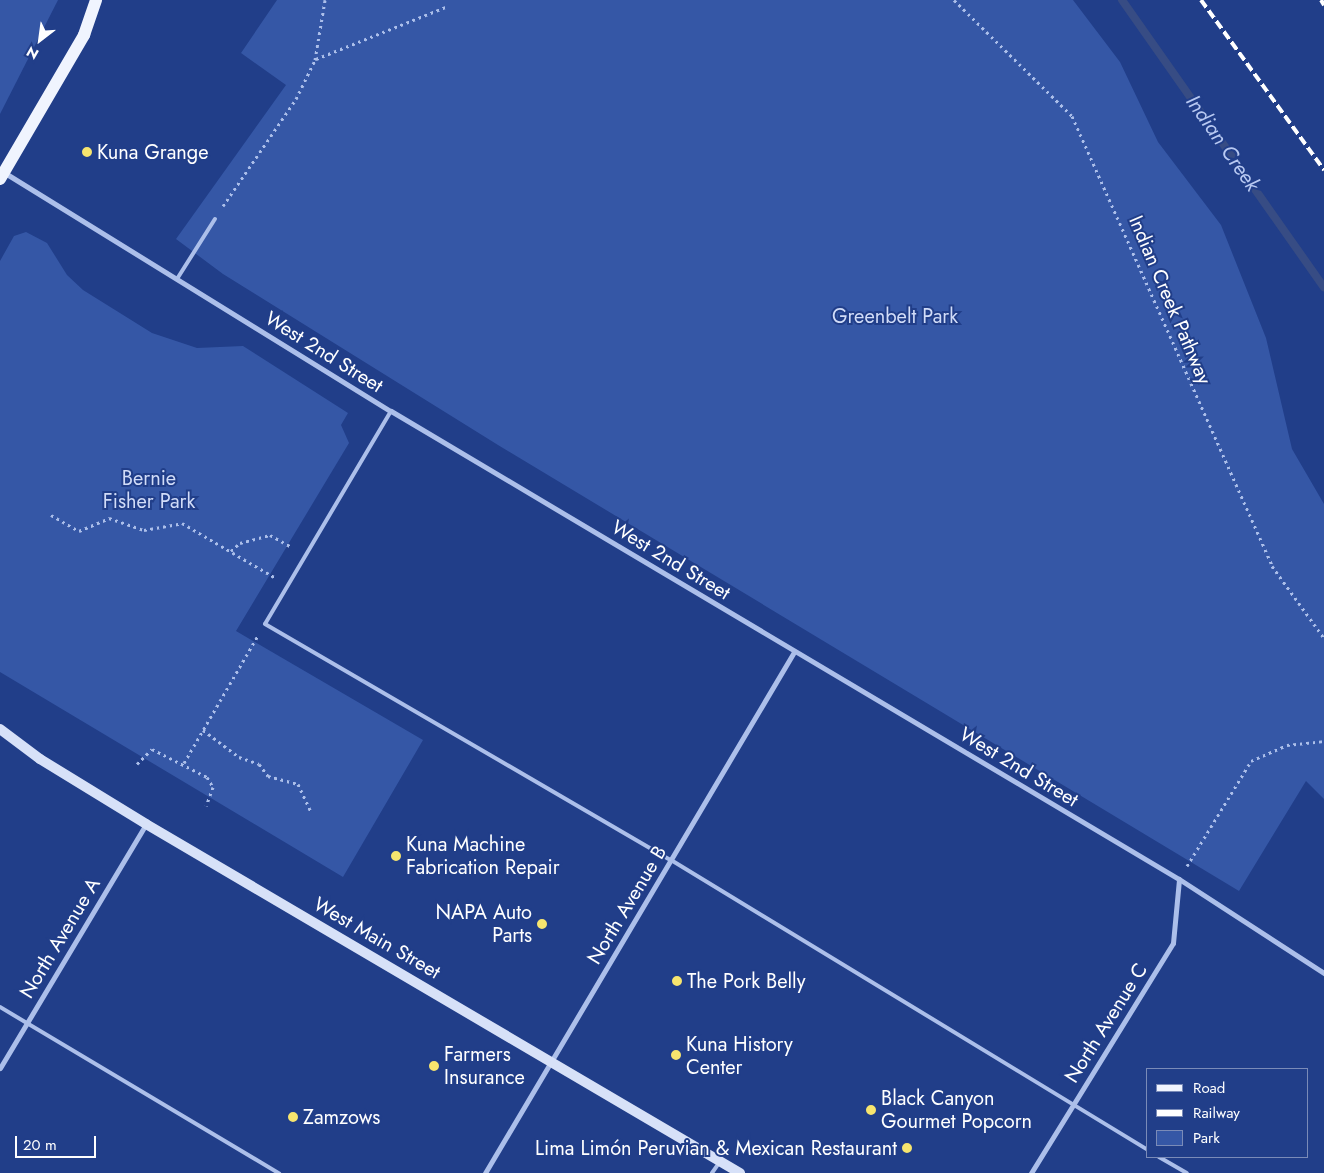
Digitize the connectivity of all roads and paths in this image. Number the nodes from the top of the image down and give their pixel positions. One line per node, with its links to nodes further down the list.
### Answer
1 (96, 0): 6 (main road)
2 (325, 0): 5 (path)
3 (954, 0): 15 (path, Indian Creek Pathway)
4 (448, 6): 5 (path)
5 (315, 60): 7 (path)
6 (1, 174): 8 (street, West 2nd Street)
7 (215, 219): 8 (lane)
8 (177, 279): 9 (street, West 2nd Street)
9 (391, 411): 12 (lane); 16 (street, West 2nd Street)
10 (51, 514): 11 (path)
11 (232, 551): 12 (path); 13 (path)
12 (305, 555): 13 (lane)
13 (288, 584): 14 (lane)
14 (264, 624): 18 (path); 25 (lane)
15 (1324, 638)
16 (794, 652): 25 (street, North Avenue B); 26 (street, West 2nd Street)
17 (0, 729): 24 (main road, West Main Street)
18 (203, 730): 20 (path); 23 (path)
19 (1324, 741): 26 (path)
20 (184, 763): 21 (path); 22 (path)
21 (138, 764)
22 (206, 806)
23 (311, 812)
24 (146, 824): 29 (street, North Avenue A); 30 (main road, West Main Street)
25 (671, 860): 30 (street, North Avenue B); 32 (lane)
26 (1179, 880): 27 (street, West 2nd Street); 32 (street, North Avenue C)
27 (1324, 972)
28 (0, 1007): 29 (lane)
29 (27, 1023): 31 (street, North Avenue A); 36 (lane)
30 (553, 1060): 35 (main road, West Main Street); 37 (street, North Avenue B)
31 (0, 1068)
32 (1072, 1105): 33 (lane); 40 (street, North Avenue C)
33 (1146, 1149)
34 (1161, 1158): 41 (lane)
35 (720, 1161): 38 (lane); 39 (main road, West Main Street)
36 (279, 1173)
37 (485, 1173)
38 (712, 1173)
39 (740, 1173)
40 (1031, 1173)
41 (1187, 1173)

